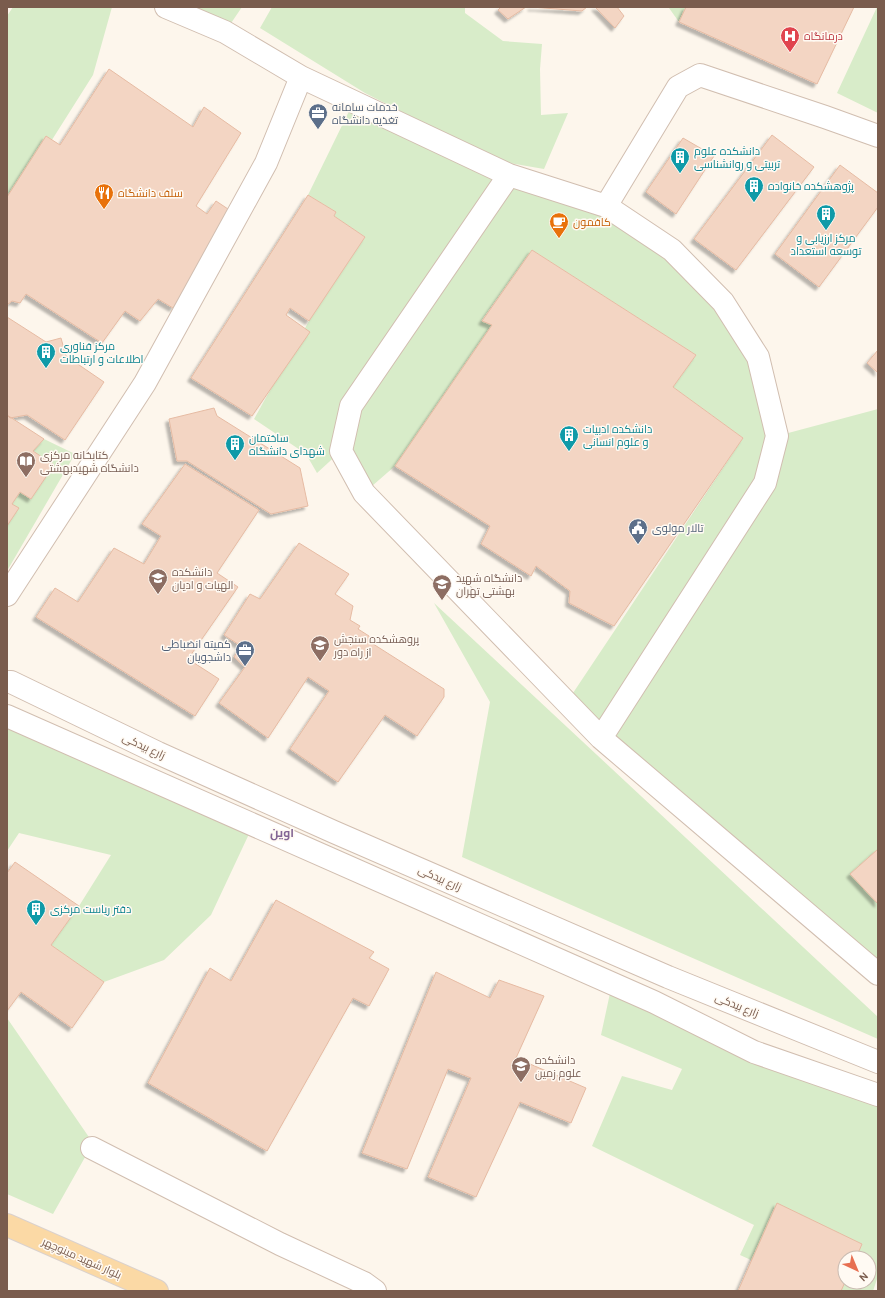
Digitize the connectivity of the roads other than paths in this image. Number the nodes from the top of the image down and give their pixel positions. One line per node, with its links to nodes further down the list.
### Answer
1 (166, 7): 2 (lane)
2 (301, 77): 4 (lane); 6 (lane)
3 (878, 136): 5 (lane)
4 (509, 175): 5 (lane); 9 (lane)
5 (606, 206): 9 (lane)
6 (7, 595)
7 (7, 682): 11 (lane, زارع بیدکی)
8 (7, 716): 12 (lane)
9 (601, 738): 10 (lane)
10 (878, 974)
11 (878, 1062)
12 (878, 1095)
13 (92, 1148): 16 (lane)
14 (7, 1225): 15 (main road, بلوار شهید مینوچهر)
15 (157, 1291)
16 (374, 1291)

